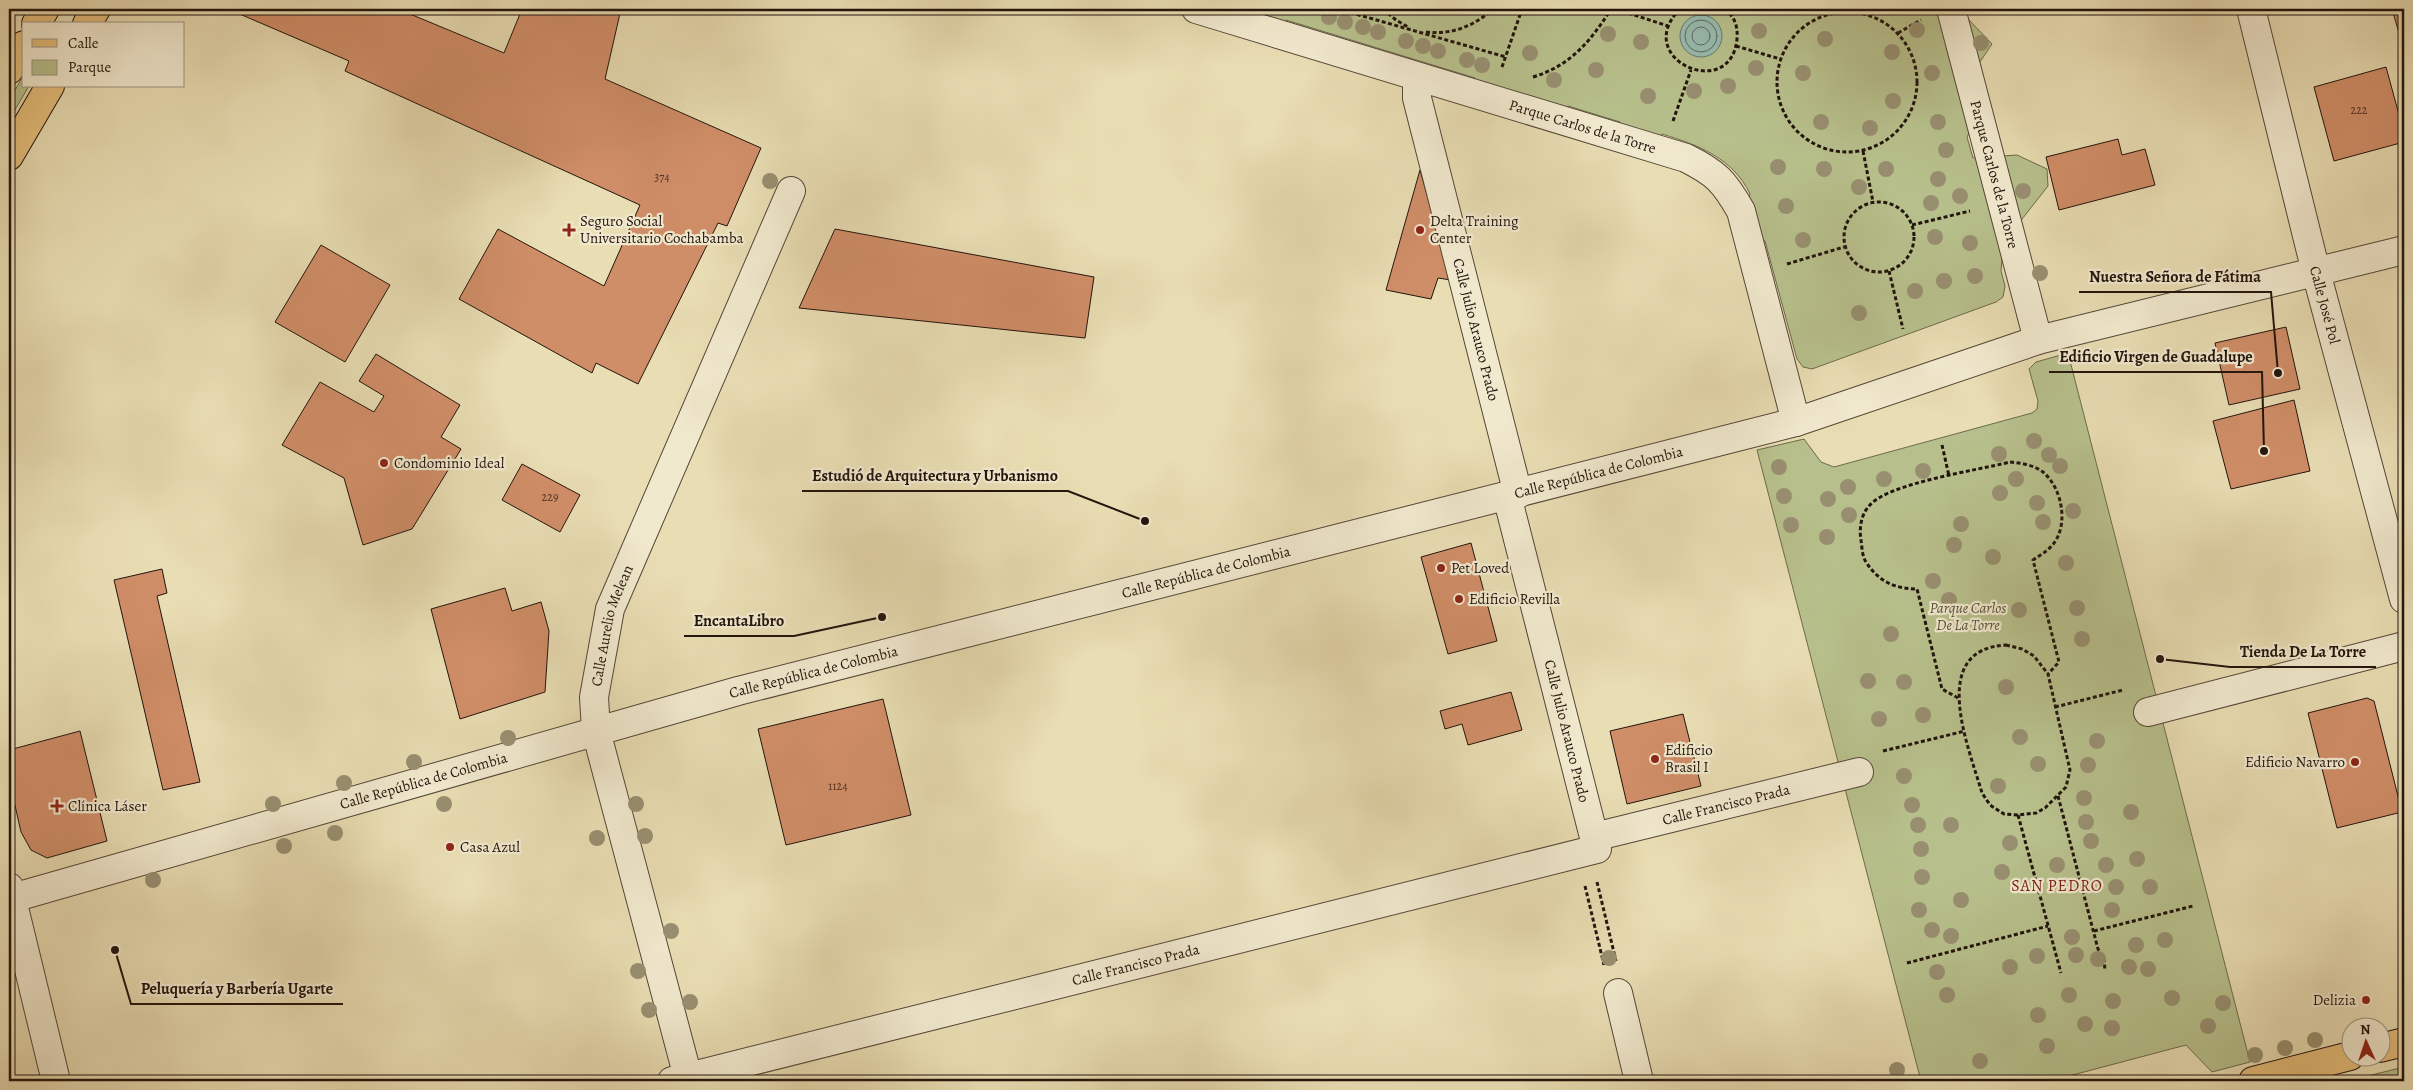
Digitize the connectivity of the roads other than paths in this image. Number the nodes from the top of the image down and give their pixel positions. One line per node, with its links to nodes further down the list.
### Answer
1 (45, 9): 6 (main road)
2 (96, 9): 7 (main road)
3 (1196, 9): 10 (street, Parque Carlos de la Torre)
4 (2251, 9): 15 (street, Calle José Pol)
5 (1940, 12): 16 (street, Parque Carlos de la Torre)
6 (37, 22)
7 (88, 22)
8 (22, 48): 9 (main road)
9 (9, 70)
10 (1417, 77): 17 (street, Parque Carlos de la Torre); 18 (street, Calle Julio Arauco Prado)
11 (49, 88): 12 (main road)
12 (9, 156)
13 (791, 191): 22 (street, Calle Aurelio Melean)
14 (2404, 250): 15 (street, Calle República de Colombia)
15 (2316, 272): 16 (street, Calle República de Colombia); 19 (street, Calle José Pol)
16 (2038, 340): 17 (street, Calle República de Colombia)
17 (1796, 422): 18 (street, Calle República de Colombia)
18 (1513, 495): 22 (street, Calle República de Colombia); 24 (street, Calle Julio Arauco Prado)
19 (2404, 600)
20 (2404, 646): 21 (street)
21 (2148, 712)
22 (596, 731): 25 (street, Calle República de Colombia); 30 (street, Calle Aurelio Melean)
23 (1867, 762): 24 (street, Calle Francisco Prada)
24 (1589, 848): 30 (street, Calle Francisco Prada)
25 (10, 895): 31 (street)
26 (1618, 993): 32 (street)
27 (2404, 1042): 28 (main road)
28 (2390, 1046)
29 (2340, 1059): 33 (main road)
30 (683, 1080)
31 (56, 1081)
32 (1640, 1081)
33 (2253, 1081)

